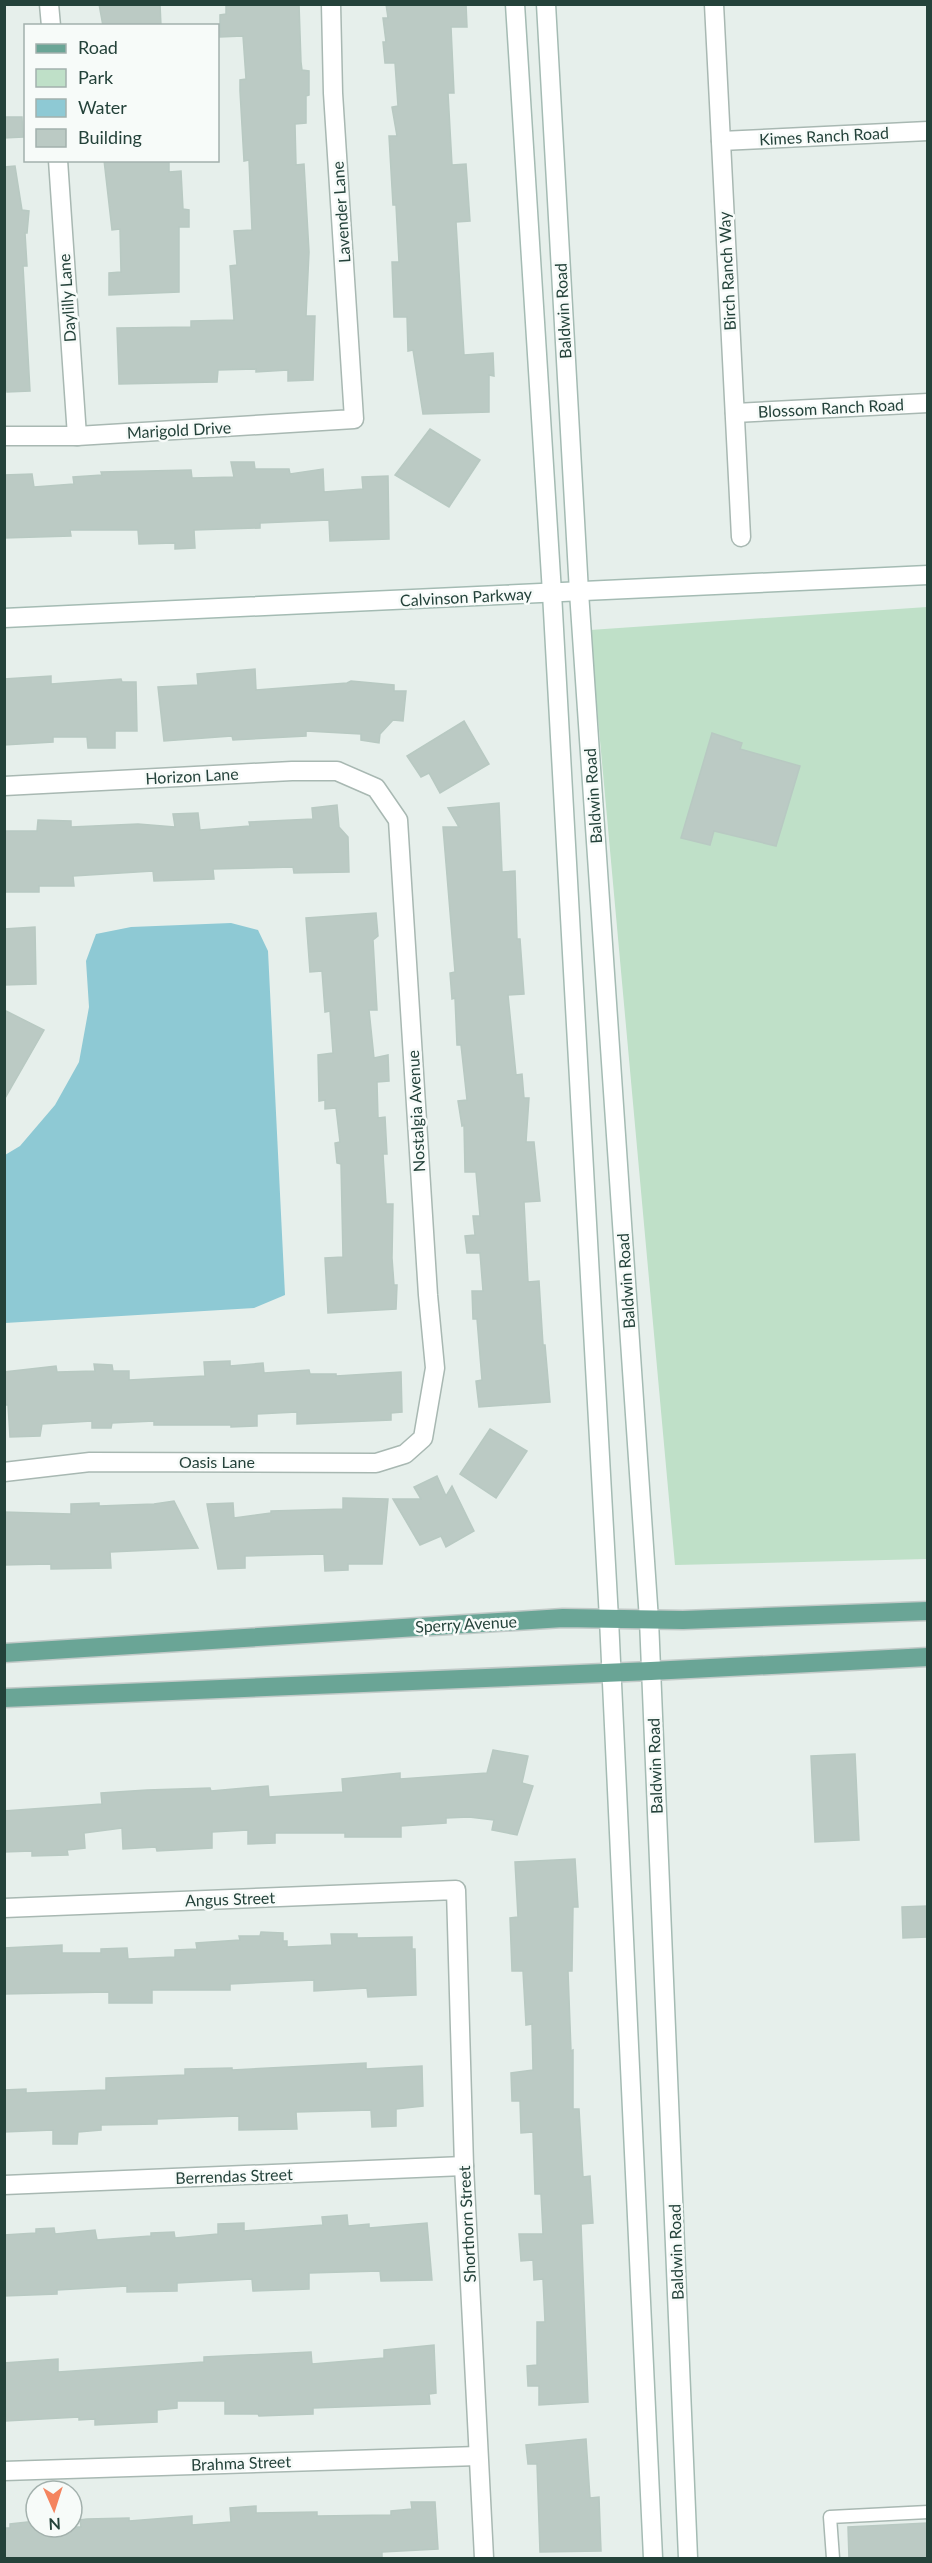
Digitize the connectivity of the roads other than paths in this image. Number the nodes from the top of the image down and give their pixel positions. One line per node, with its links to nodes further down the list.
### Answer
1 (49, 4): 6 (street)
2 (331, 4): 12 (street, Lavender Lane)
3 (515, 4): 18 (street, Baldwin Road)
4 (546, 4): 17 (street, Baldwin Road)
5 (714, 4): 8 (street, Birch Ranch Way)
6 (51, 24)
7 (927, 131): 8 (street, Kimes Ranch Road)
8 (721, 141): 11 (street, Birch Ranch Way)
9 (58, 162): 14 (street, Daylilly Lane)
10 (927, 403): 11 (street, Blossom Ranch Road)
11 (735, 413): 15 (street, Birch Ranch Way)
12 (354, 419): 14 (street, Marigold Drive)
13 (4, 436): 14 (street, Marigold Drive)
14 (77, 436)
15 (741, 537)
16 (927, 575): 17 (street, Calvinson Parkway)
17 (579, 592): 18 (street, Calvinson Parkway); 26 (street, Baldwin Road)
18 (552, 593): 19 (street, Calvinson Parkway); 25 (street, Baldwin Road)
19 (4, 618)
20 (4, 786): 21 (street, Horizon Lane)
21 (376, 788): 22 (street, Nostalgia Avenue)
22 (423, 1438): 23 (street, Oasis Lane)
23 (4, 1472)
24 (927, 1611): 26 (main road, Sperry Avenue)
25 (609, 1619): 26 (main road, Sperry Avenue); 27 (main road, Sperry Avenue); 30 (street, Baldwin Road)
26 (649, 1620): 29 (street, Baldwin Road)
27 (4, 1653)
28 (927, 1657): 29 (main road)
29 (651, 1671): 30 (main road); 41 (street, Baldwin Road)
30 (612, 1672): 31 (main road); 40 (street, Baldwin Road)
31 (4, 1698)
32 (456, 1890): 33 (street, Angus Street); 34 (street, Shorthorn Street)
33 (4, 1908)
34 (464, 2166): 35 (street, Berrendas Street); 36 (street, Shorthorn Street)
35 (4, 2185)
36 (478, 2456): 37 (street, Brahma Street); 39 (street, Shorthorn Street)
37 (4, 2471)
38 (927, 2512): 42 (lane)
39 (484, 2559)
40 (653, 2559)
41 (688, 2559)
42 (832, 2559)

